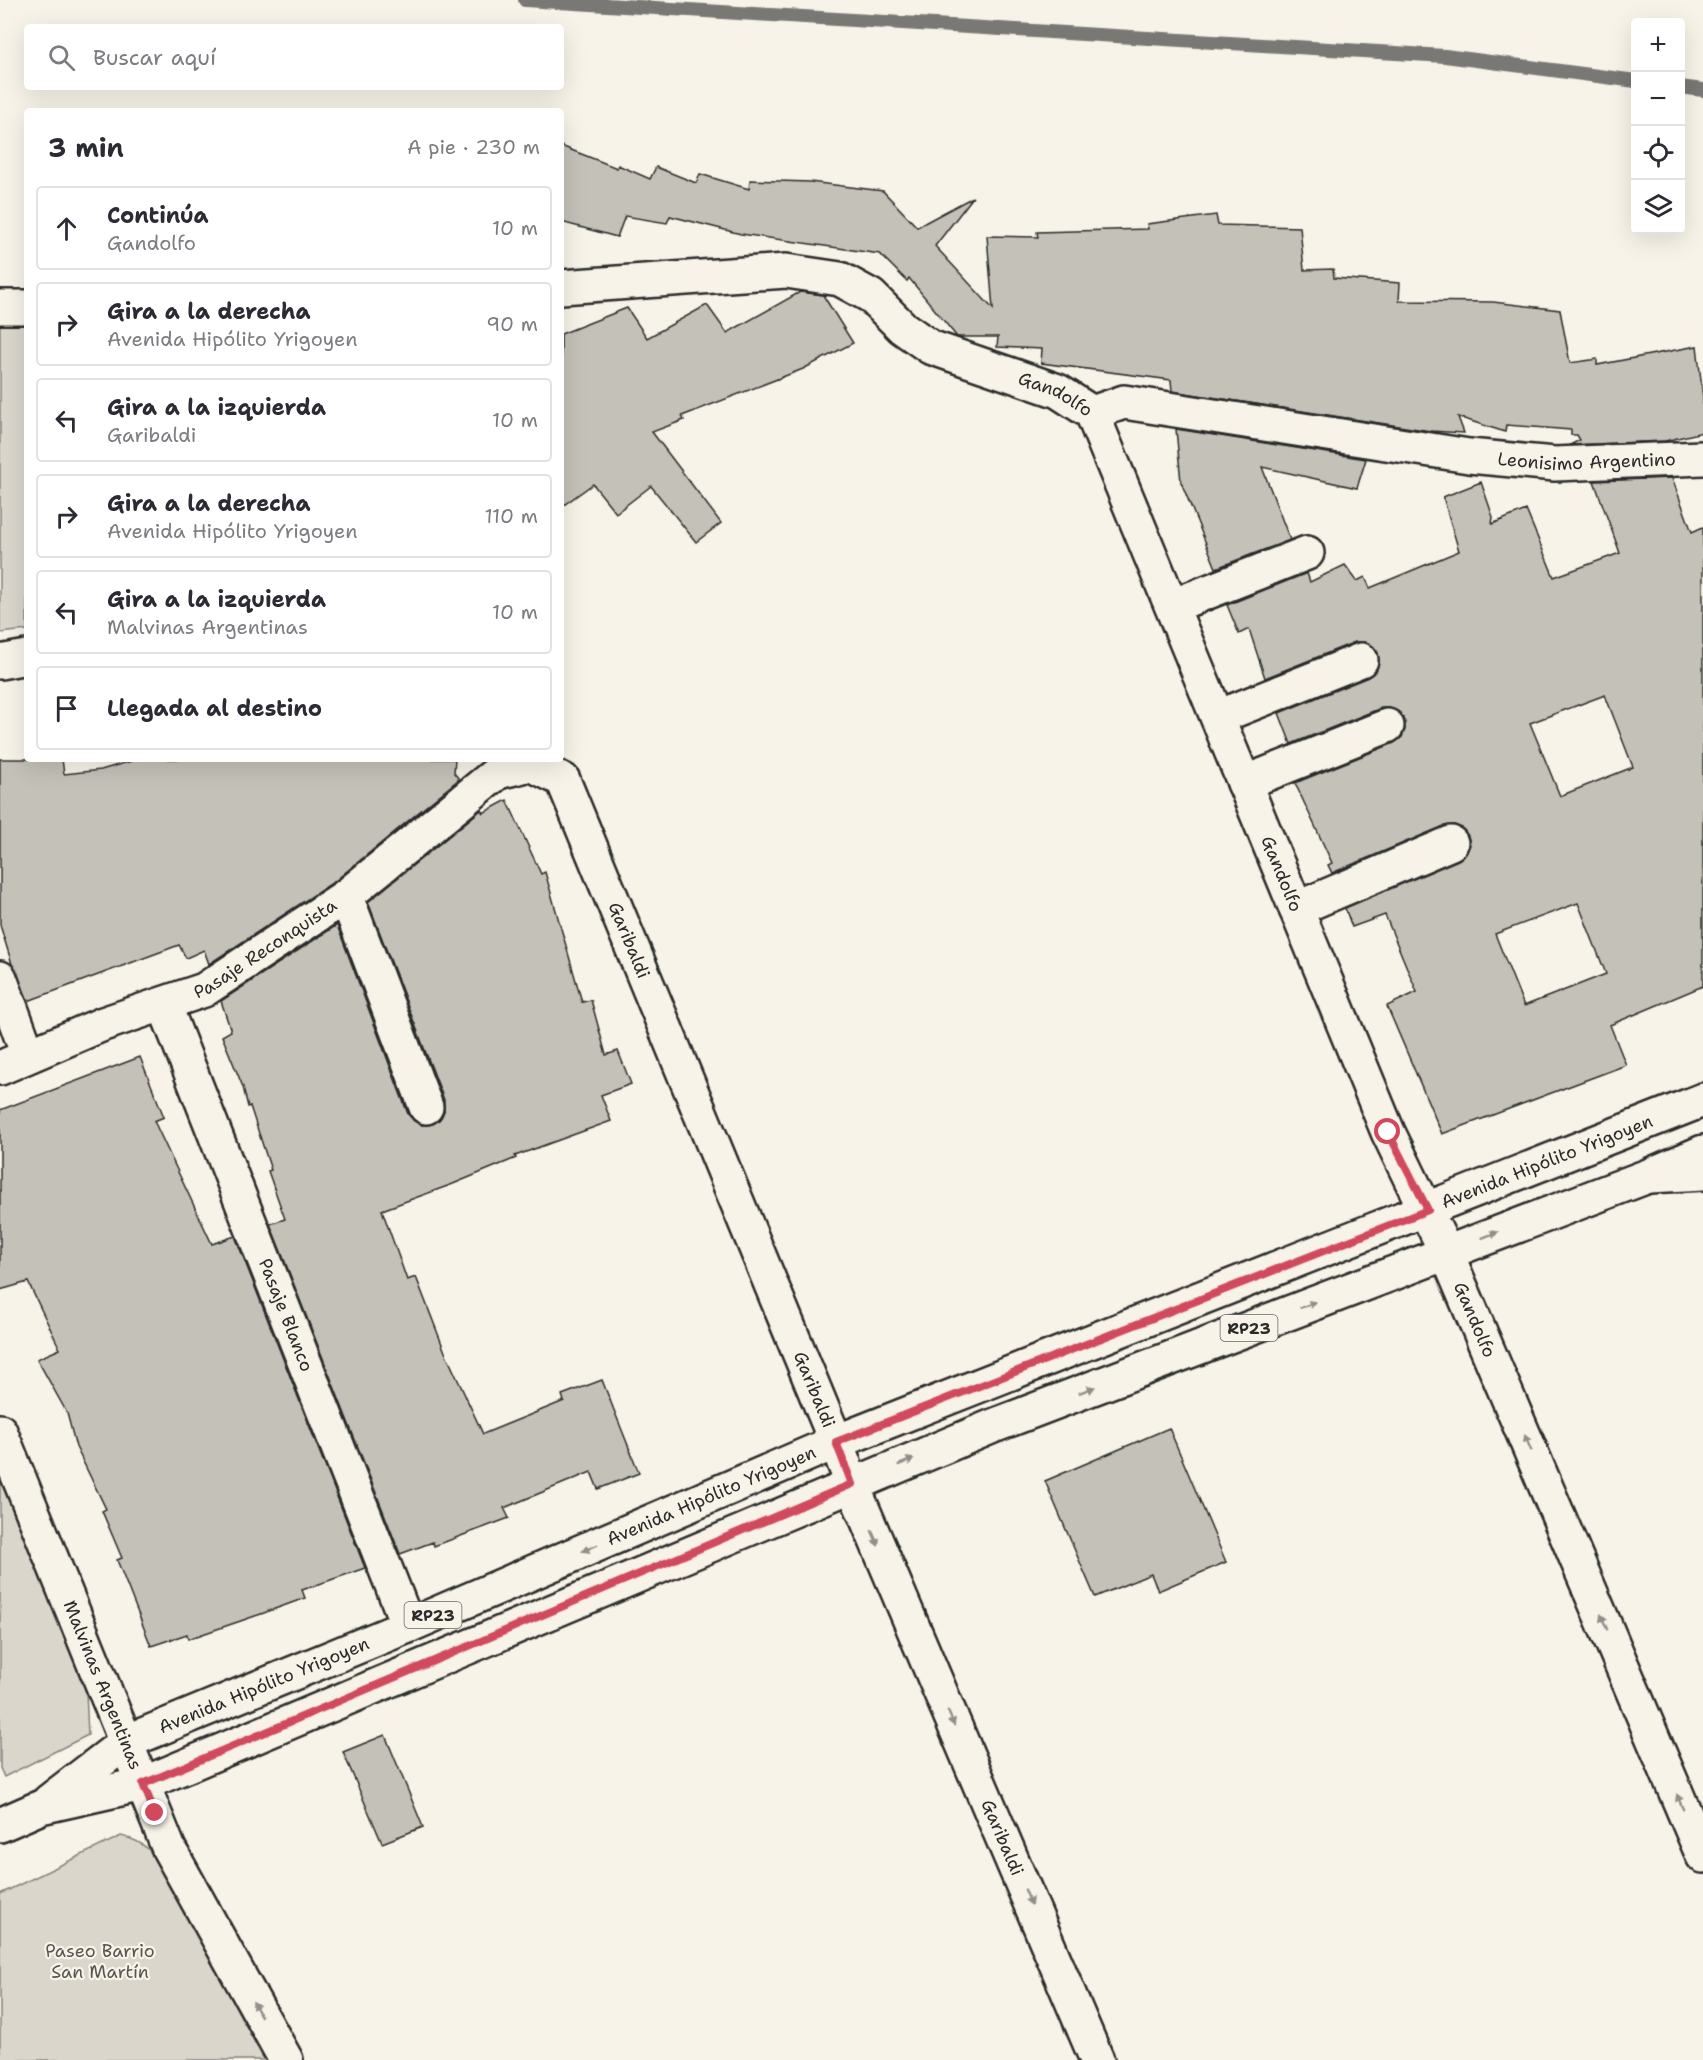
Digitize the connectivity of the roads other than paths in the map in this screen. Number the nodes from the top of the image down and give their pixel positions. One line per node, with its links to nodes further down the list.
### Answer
1 (564, 287): 4 (street, Gandolfo)
2 (0, 307): 3 (street)
3 (24, 307)
4 (1092, 413): 5 (street, Leonisimo Argentino); 7 (street, Gandolfo)
5 (1703, 458)
6 (1307, 553): 7 (street)
7 (1172, 606): 11 (street, Gandolfo)
8 (24, 658): 10 (street)
9 (1361, 660): 11 (street)
10 (0, 662)
11 (1218, 717): 14 (street, Gandolfo)
12 (1387, 726): 14 (street)
13 (498, 772): 16 (street, Pasaje Reconquista); 29 (street, Garibaldi)
14 (1244, 783): 17 (street, Gandolfo)
15 (1451, 843): 17 (street)
16 (346, 896): 19 (street, Pasaje Reconquista); 22 (street)
17 (1296, 909): 26 (street, Gandolfo)
18 (0, 978): 20 (street)
19 (164, 1004): 20 (street, Pasaje Reconquista); 31 (street, Pasaje Blanco)
20 (14, 1062)
21 (1703, 1100): 26 (street, Avenida Hipólito Yrigoyen / RP23)
22 (426, 1107)
23 (1703, 1152): 25 (street, Avenida Hipólito Yrigoyen / RP23)
24 (1703, 1173): 25 (street)
25 (1648, 1176): 27 (street, Avenida Hipólito Yrigoyen / RP23, one-way to 25)
26 (1428, 1210): 27 (street, Gandolfo); 29 (street, Avenida Hipólito Yrigoyen / RP23)
27 (1446, 1252): 30 (street, Avenida Hipólito Yrigoyen / RP23, one-way to 27); 36 (street, Gandolfo, one-way to 27)
28 (0, 1431): 32 (street, Malvinas Argentinas)
29 (836, 1442): 30 (street, Garibaldi); 31 (street, Avenida Hipólito Yrigoyen / RP23, one-way to 31)
30 (852, 1484): 33 (street, Avenida Hipólito Yrigoyen / RP23); 38 (street, Garibaldi, one-way to 38)
31 (408, 1626): 32 (street, Avenida Hipólito Yrigoyen / RP23)
32 (126, 1742): 33 (street, Malvinas Argentinas); 34 (street, Avenida Hipólito Yrigoyen / RP23)
33 (143, 1784): 34 (street, Avenida Hipólito Yrigoyen / RP23); 37 (street, Malvinas Argentinas, one-way to 33)
34 (41, 1807): 35 (street, Avenida Hipólito Yrigoyen / RP23)
35 (0, 1825)
36 (1703, 1856)
37 (286, 2060)
38 (1098, 2060)

